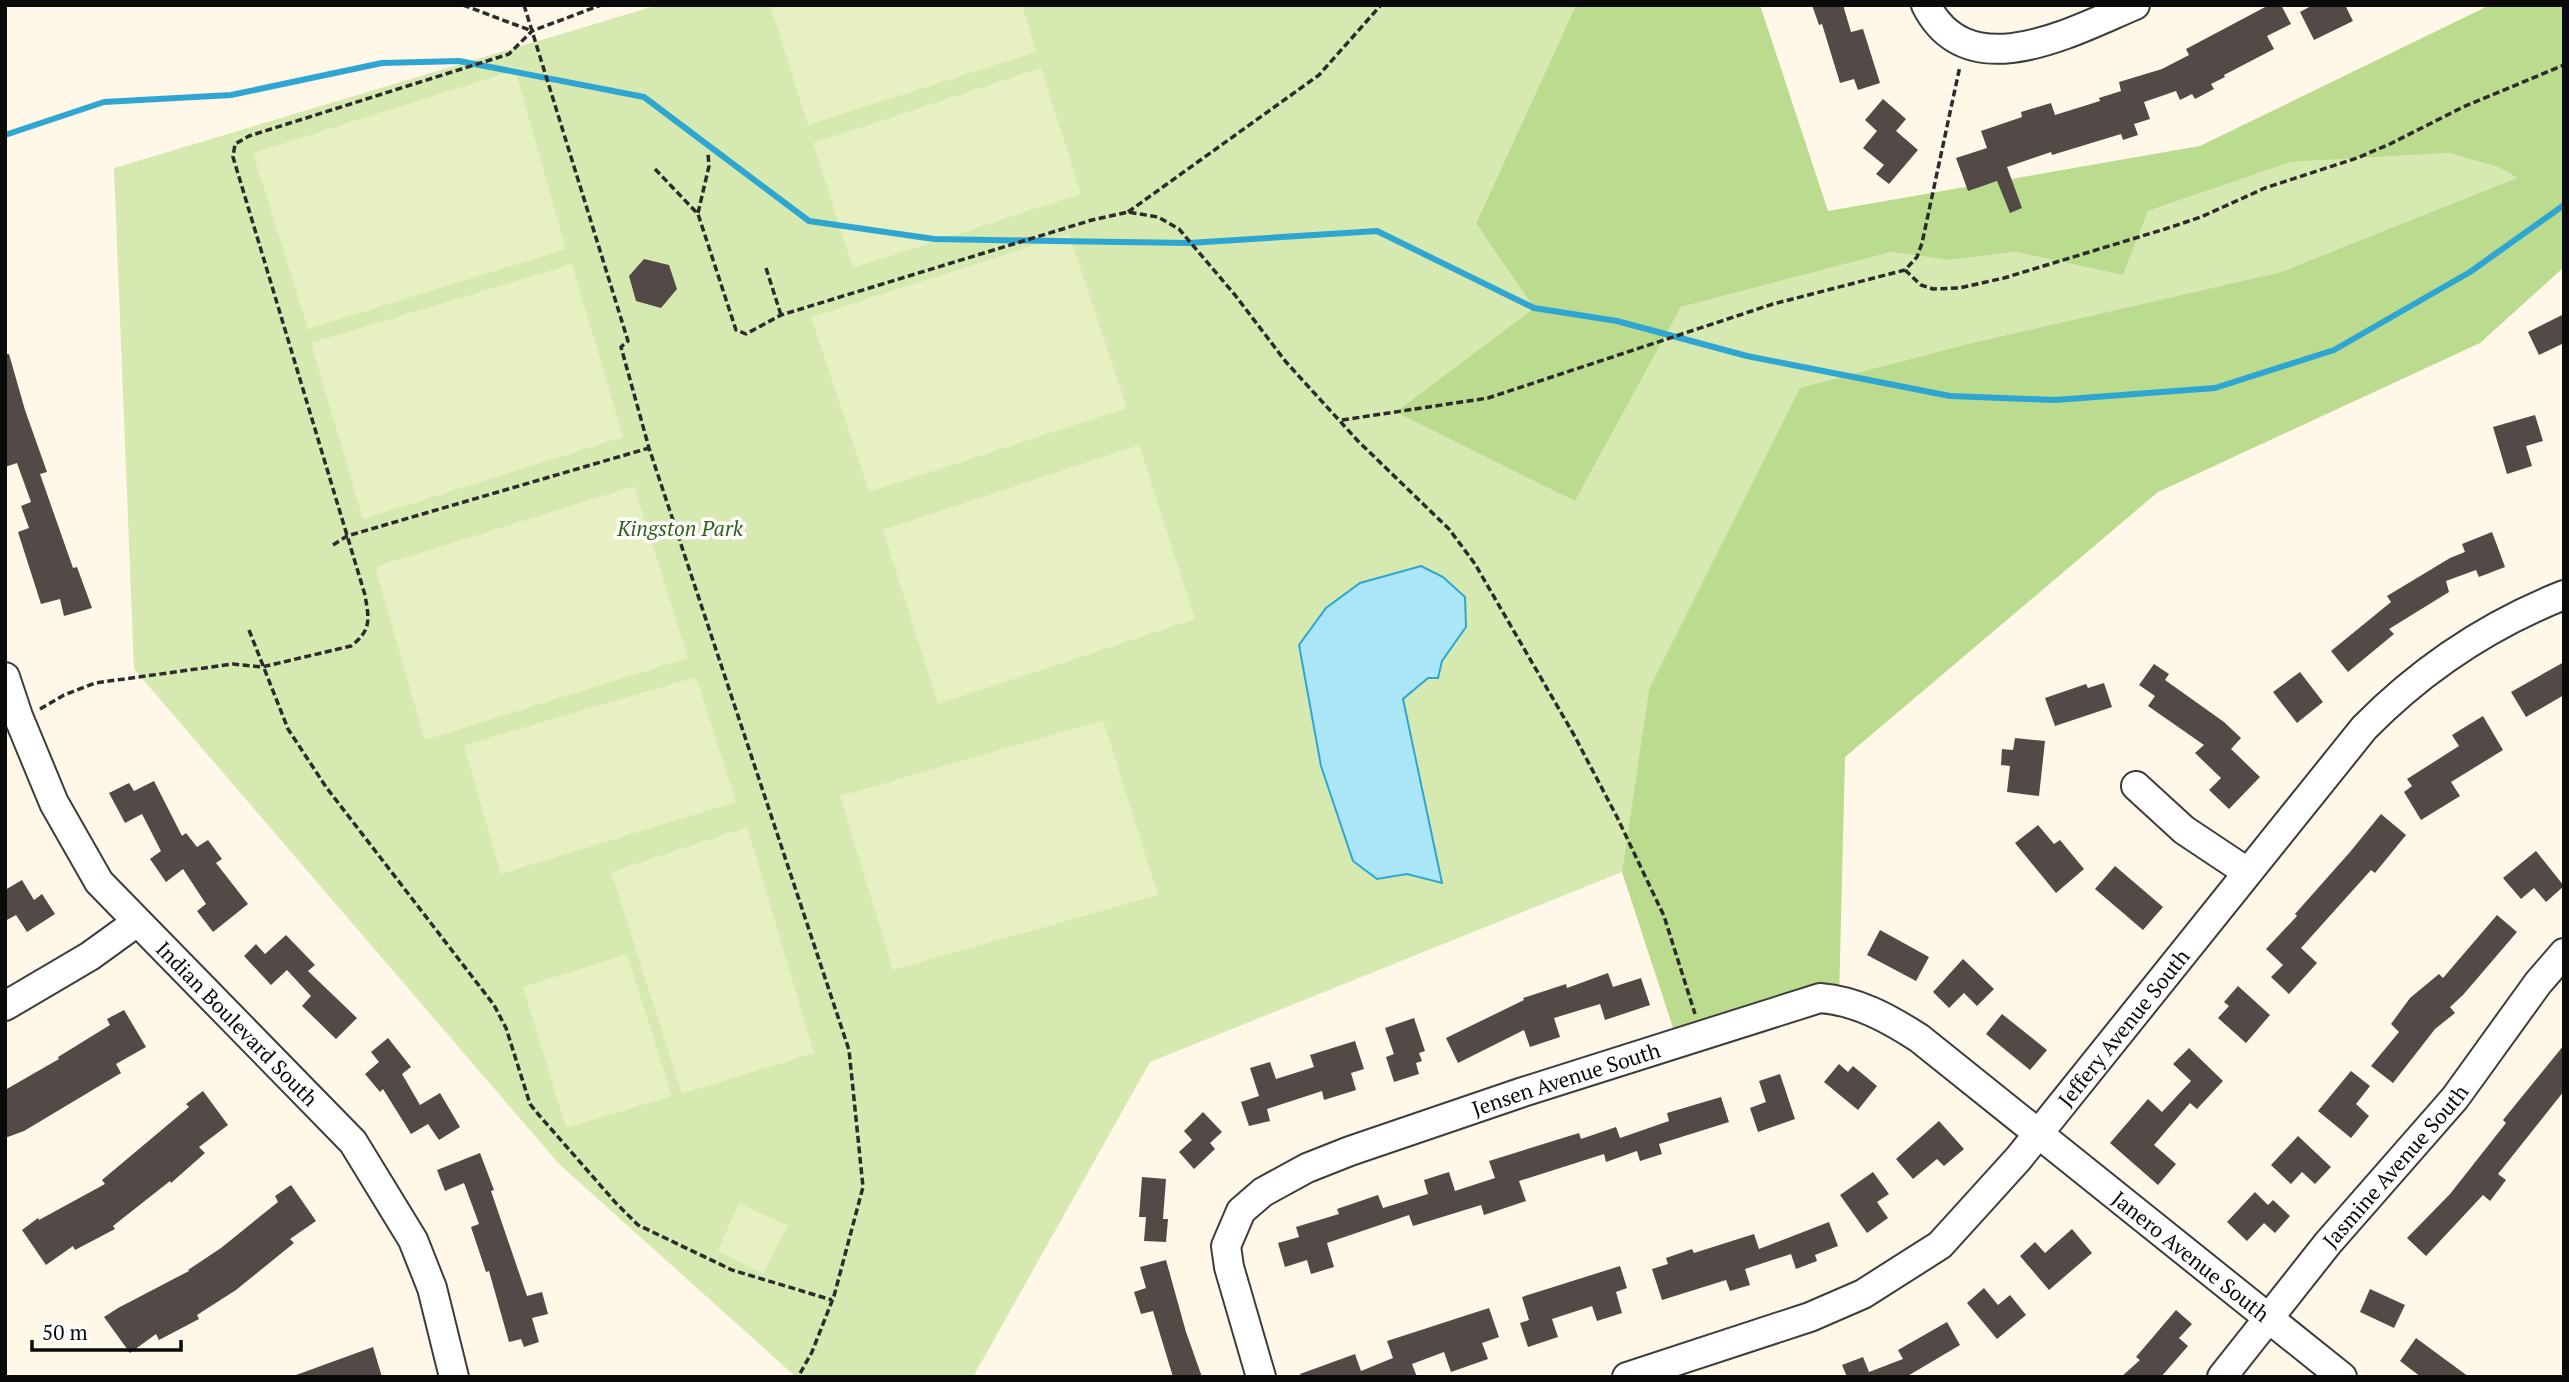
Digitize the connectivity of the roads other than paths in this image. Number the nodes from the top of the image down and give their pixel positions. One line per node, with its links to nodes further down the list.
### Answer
1 (1926, 5): 2 (street)
2 (2135, 5)
3 (2564, 595): 6 (street, Jeffery Avenue South)
4 (6, 681): 7 (street, Indian Boulevard South)
5 (2136, 786): 6 (street)
6 (2247, 872): 10 (street, Jeffery Avenue South)
7 (137, 922): 9 (street); 12 (street, Indian Boulevard South)
8 (2564, 953): 11 (street, Jasmine Avenue South)
9 (5, 1006)
10 (2039, 1133): 11 (street, Janero Avenue South); 13 (street, Jensen Avenue South); 14 (street, Jeffery Avenue South)
11 (2269, 1317): 15 (street, Jasmine Avenue South); 16 (street, Janero Avenue South)
12 (454, 1377)
13 (1261, 1377)
14 (1627, 1377)
15 (2222, 1377)
16 (2342, 1377)

